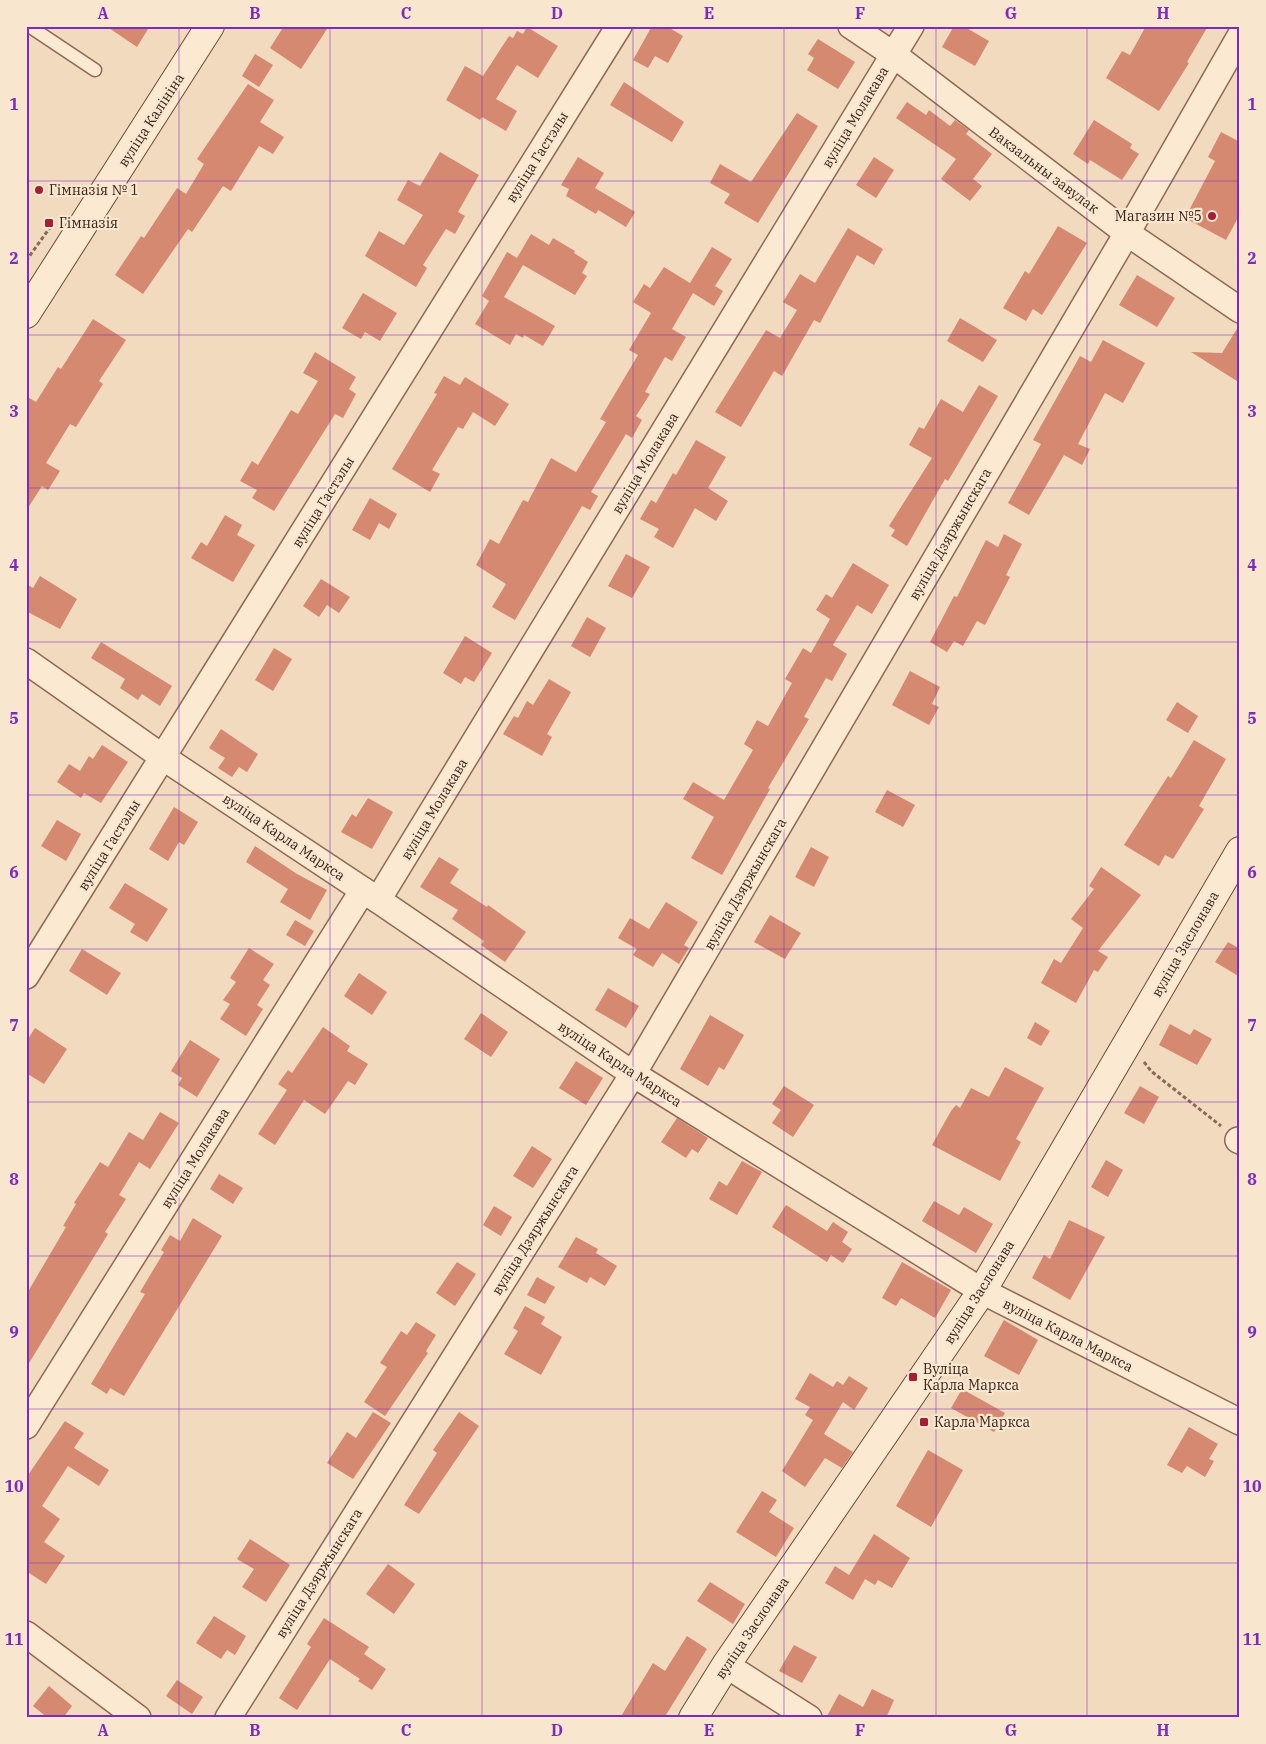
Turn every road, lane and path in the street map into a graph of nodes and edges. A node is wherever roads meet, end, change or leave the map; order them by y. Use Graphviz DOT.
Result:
graph roads {
  1 [pos="29,26"];
  2 [pos="210,26"];
  3 [pos="618,26"];
  4 [pos="851,26"];
  5 [pos="911,26"];
  6 [pos="1240,36"];
  7 [pos="894,55"];
  8 [pos="95,70"];
  9 [pos="1127,233"];
  10 [pos="1240,310"];
  11 [pos="26,314"];
  12 [pos="26,661"];
  13 [pos="164,758"];
  14 [pos="1240,851"];
  15 [pos="370,895"];
  16 [pos="26,976"];
  17 [pos="1128,1042"];
  18 [pos="633,1074"];
  19 [pos="1239,1141"];
  20 [pos="982,1291"];
  21 [pos="1240,1422"];
  22 [pos="26,1426"];
  23 [pos="26,1634"];
  24 [pos="726,1665"];
  25 [pos="138,1718"];
  26 [pos="228,1718"];
  27 [pos="693,1718"];
  28 [pos="809,1718"];
  1 -- 8 [label="lane"];
  2 -- 11 [label="street, вуліца Калініна"];
  3 -- 13 [label="street, вуліца Гастэлы"];
  4 -- 7 [label="street, Вакзальны завулак"];
  5 -- 7 [label="street, вуліца Молакава"];
  6 -- 9 [label="street, вуліца Дзяржынскага"];
  7 -- 9 [label="street, Вакзальны завулак"];
  7 -- 15 [label="street, вуліца Молакава"];
  9 -- 10 [label="street, Вакзальны завулак"];
  9 -- 18 [label="street, вуліца Дзяржынскага"];
  12 -- 13 [label="street, вуліца Карла Маркса"];
  13 -- 15 [label="street, вуліца Карла Маркса"];
  13 -- 16 [label="street, вуліца Гастэлы"];
  14 -- 17 [label="street, вуліца Заслонава"];
  15 -- 18 [label="street, вуліца Карла Маркса"];
  15 -- 22 [label="street, вуліца Молакава"];
  17 -- 19 [label="path"];
  17 -- 20 [label="street, вуліца Заслонава"];
  18 -- 20 [label="street, вуліца Карла Маркса"];
  18 -- 26 [label="street, вуліца Дзяржынскага"];
  20 -- 21 [label="street, вуліца Карла Маркса"];
  20 -- 24 [label="street, вуліца Заслонава"];
  23 -- 25 [label="street"];
  24 -- 27 [label="street, вуліца Заслонава"];
  24 -- 28 [label="street"];
}
